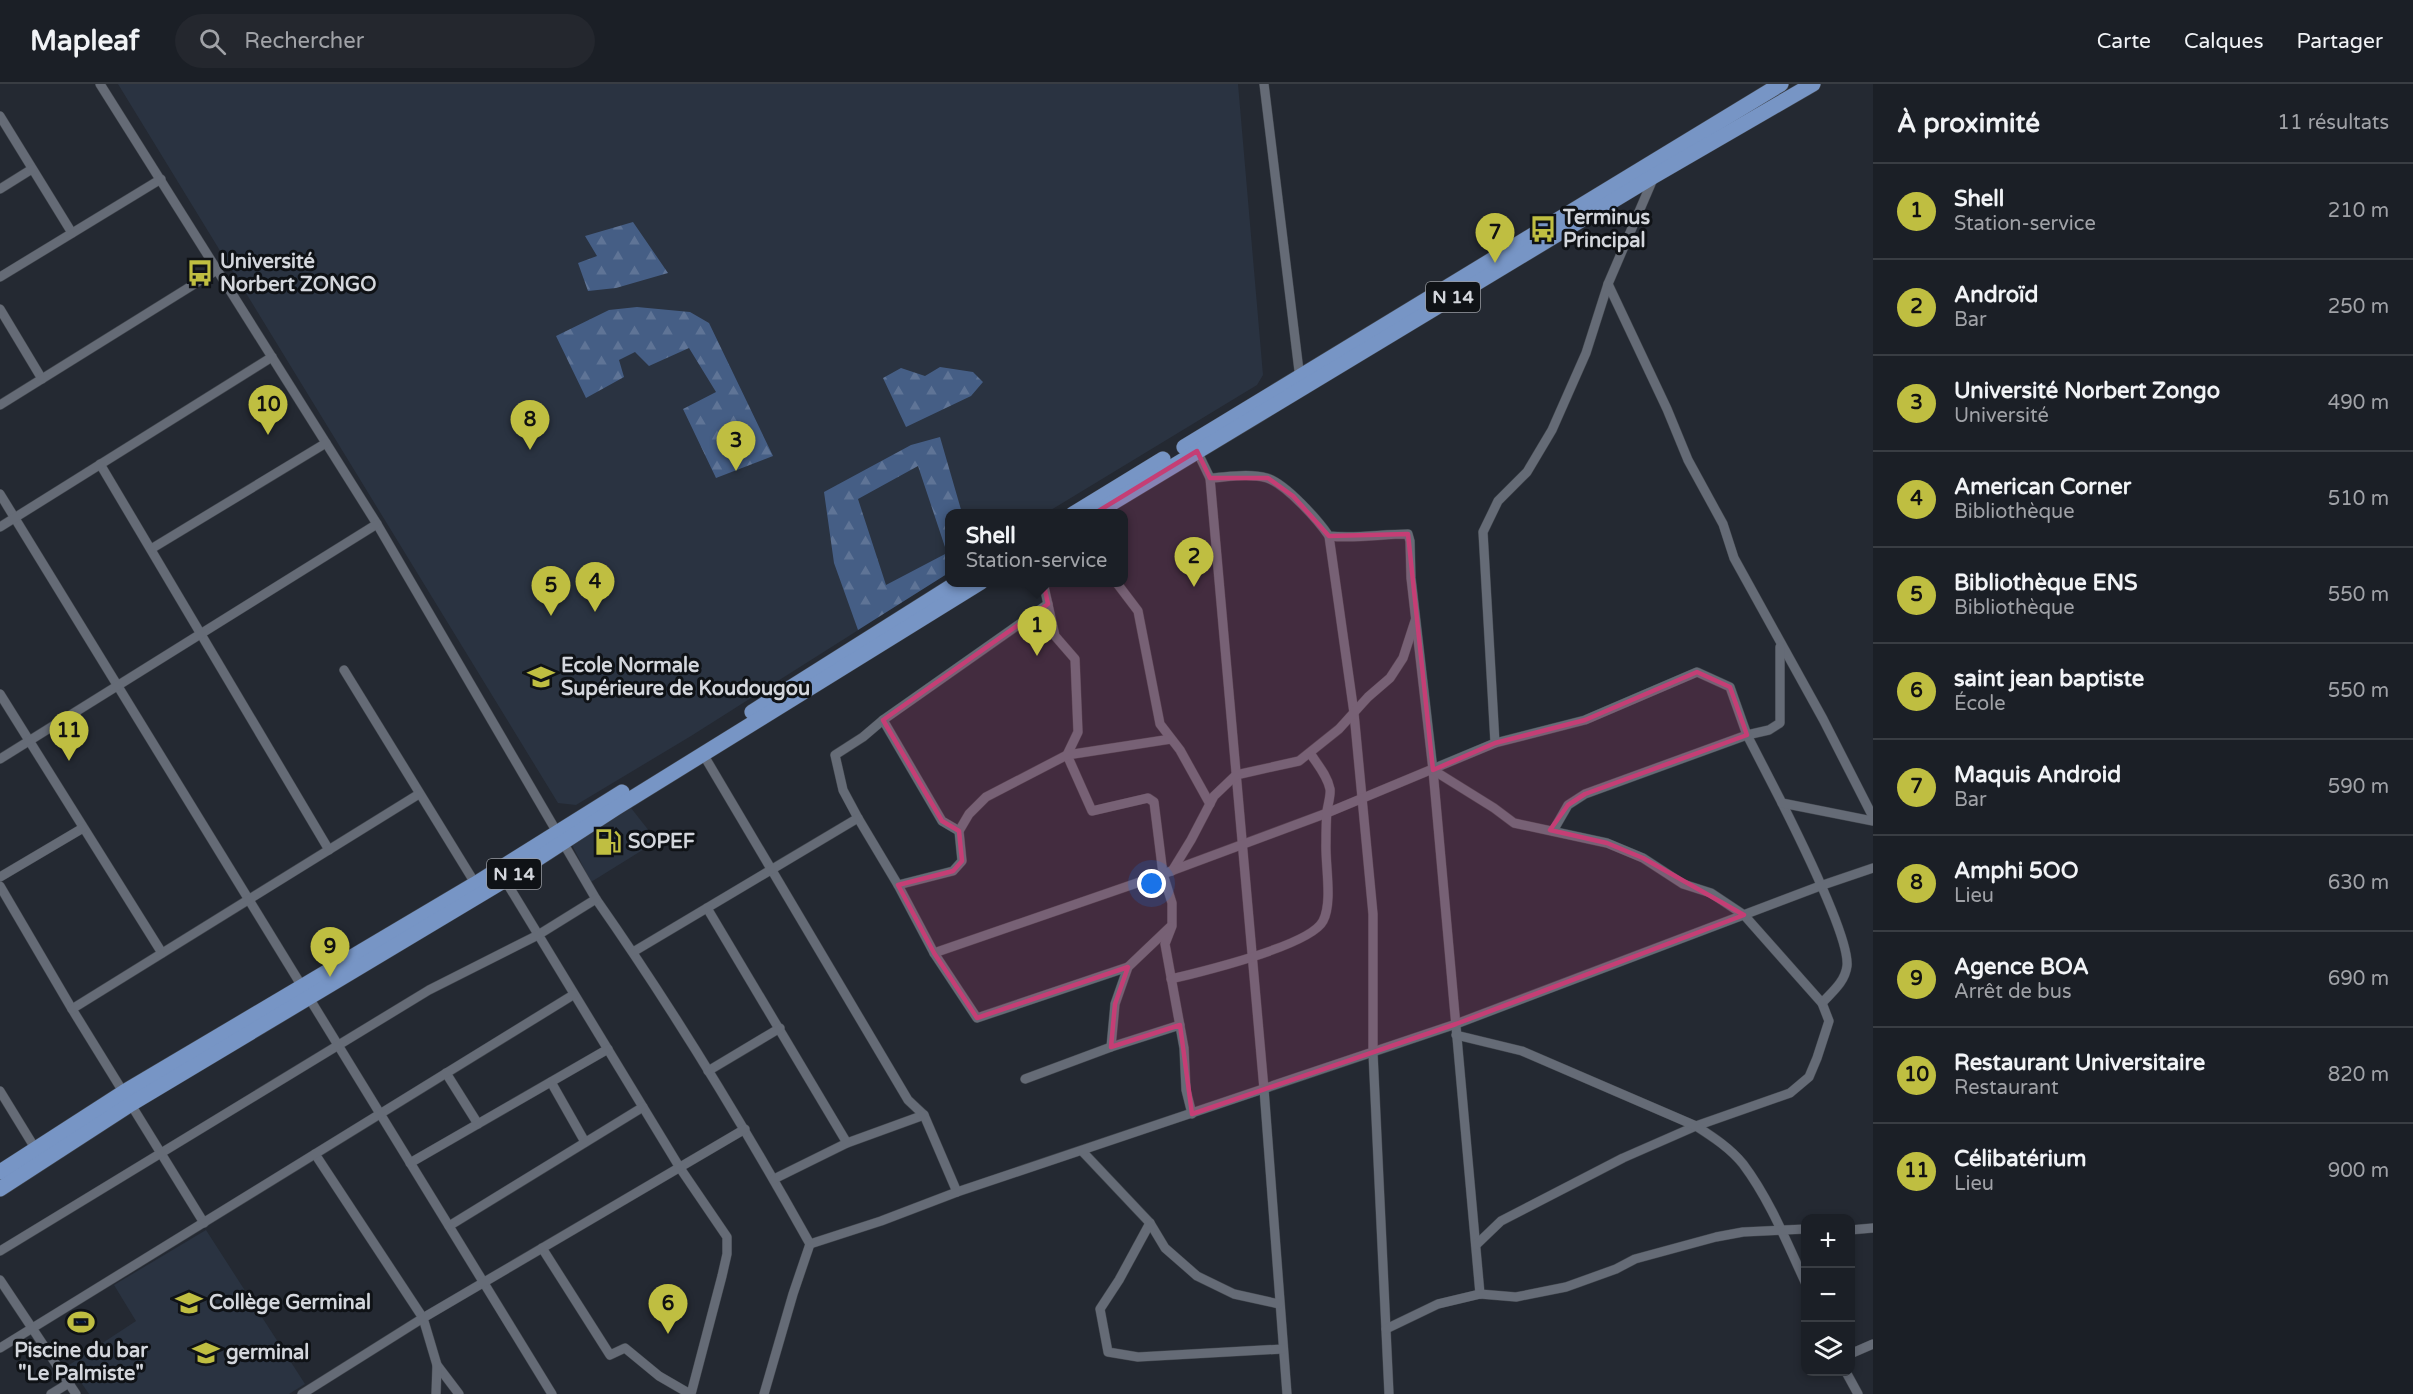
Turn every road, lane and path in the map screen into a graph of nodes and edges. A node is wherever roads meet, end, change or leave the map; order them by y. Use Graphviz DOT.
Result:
graph roads {
  1 [pos="100,84"];
  2 [pos="1264,84"];
  3 [pos="1781,84"];
  4 [pos="1813,84"];
  5 [pos="0,116"];
  6 [pos="32,169"];
  7 [pos="1654,176"];
  8 [pos="160,179"];
  9 [pos="0,189"];
  10 [pos="72,233"];
  11 [pos="217,270"];
  12 [pos="0,277"];
  13 [pos="1608,284"];
  14 [pos="0,309"];
  15 [pos="272,357"];
  16 [pos="42,380"];
  17 [pos="1300,381"];
  18 [pos="0,405"];
  19 [pos="326,443"];
  20 [pos="1197,451"];
  21 [pos="100,464"];
  22 [pos="1210,478"];
  23 [pos="0,494"];
  24 [pos="1080,509"];
  25 [pos="1102,509"];
  26 [pos="15,518"];
  27 [pos="377,524"];
  28 [pos="0,527"];
  29 [pos="1329,536"];
  30 [pos="151,549"];
  31 [pos="950,587"];
  32 [pos="973,587"];
  33 [pos="1044,587"];
  34 [pos="1120,587"];
  35 [pos="1048,604"];
  36 [pos="1416,620"];
  37 [pos="202,633"];
  38 [pos="1780,645"];
  39 [pos="344,670"];
  40 [pos="118,686"];
  41 [pos="0,694"];
  42 [pos="1354,713"];
  43 [pos="883,720"];
  44 [pos="1748,735"];
  45 [pos="1171,739"];
  46 [pos="29,741"];
  47 [pos="1495,743"];
  48 [pos="1310,753"];
  49 [pos="703,754"];
  50 [pos="1067,755"];
  51 [pos="0,759"];
  52 [pos="1433,770"];
  53 [pos="1236,776"];
  54 [pos="419,794"];
  55 [pos="1362,797"];
  56 [pos="1782,803"];
  57 [pos="1210,804"];
  58 [pos="1327,813"];
  59 [pos="858,819"];
  60 [pos="1873,819"];
  61 [pos="83,828"];
  62 [pos="959,831"];
  63 [pos="1553,831"];
  64 [pos="561,838"];
  65 [pos="1241,844"];
  66 [pos="329,850"];
  67 [pos="1873,868"];
  68 [pos="770,870"];
  69 [pos="1168,872"];
  70 [pos="0,877"];
  71 [pos="505,880"];
  72 [pos="898,885"];
  73 [pos="0,886"];
  74 [pos="1820,886"];
  75 [pos="478,889"];
  76 [pos="596,898"];
  77 [pos="249,900"];
  78 [pos="707,908"];
  79 [pos="1744,915"];
  80 [pos="1172,926"];
  81 [pos="538,935"];
  82 [pos="633,952"];
  83 [pos="162,953"];
  84 [pos="934,953"];
  85 [pos="1251,958"];
  86 [pos="1128,967"];
  87 [pos="1171,979"];
  88 [pos="305,992"];
  89 [pos="573,994"];
  90 [pos="1822,1003"];
  91 [pos="72,1009"];
  92 [pos="1456,1024"];
  93 [pos="1180,1025"];
  94 [pos="780,1028"];
  95 [pos="1456,1035"];
  96 [pos="338,1045"];
  97 [pos="1111,1047"];
  98 [pos="608,1049"];
  99 [pos="1373,1053"];
  100 [pos="708,1071"];
  101 [pos="446,1073"];
  102 [pos="1025,1079"];
  103 [pos="551,1082"];
  104 [pos="1264,1089"];
  105 [pos="0,1091"];
  106 [pos="127,1098"];
  107 [pos="643,1107"];
  108 [pos="380,1114"];
  109 [pos="1192,1114"];
  110 [pos="924,1115"];
  111 [pos="478,1124"];
  112 [pos="1696,1126"];
  113 [pos="745,1129"];
  114 [pos="585,1142"];
  115 [pos="847,1143"];
  116 [pos="1082,1151"];
  117 [pos="160,1152"];
  118 [pos="315,1154"];
  119 [pos="40,1155"];
  120 [pos="410,1163"];
  121 [pos="680,1168"];
  122 [pos="0,1172"];
  123 [pos="774,1179"];
  124 [pos="0,1189"];
  125 [pos="957,1192"];
  126 [pos="204,1223"];
  127 [pos="1149,1223"];
  128 [pos="448,1226"];
  129 [pos="1873,1228"];
  130 [pos="1781,1229"];
  131 [pos="1801,1229"];
  132 [pos="1855,1230"];
  133 [pos="810,1244"];
  134 [pos="1476,1245"];
  135 [pos="542,1248"];
  136 [pos="0,1251"];
  137 [pos="1801,1273"];
  138 [pos="0,1280"];
  139 [pos="483,1283"];
  140 [pos="1480,1294"];
  141 [pos="1279,1304"];
  142 [pos="423,1318"];
  143 [pos="32,1329"];
  144 [pos="1386,1329"];
  145 [pos="1873,1344"];
  146 [pos="0,1348"];
  147 [pos="1283,1349"];
  148 [pos="1855,1351"];
  149 [pos="437,1365"];
  150 [pos="1849,1376"];
  151 [pos="69,1383"];
  152 [pos="51,1394"];
  153 [pos="76,1394"];
  154 [pos="302,1394"];
  155 [pos="436,1394"];
  156 [pos="459,1394"];
  157 [pos="552,1394"];
  158 [pos="690,1394"];
  159 [pos="764,1394"];
  160 [pos="1287,1394"];
  161 [pos="1389,1394"];
  162 [pos="1858,1394"];
  1 -- 8 [label="street"];
  2 -- 17 [label="street"];
  3 -- 17 [label="main road, N 14"];
  4 -- 7 [label="main road, N 14"];
  5 -- 6 [label="street"];
  6 -- 9 [label="street"];
  6 -- 10 [label="street"];
  7 -- 13 [label="street"];
  7 -- 17 [label="main road, N 14"];
  8 -- 10 [label="street"];
  8 -- 11 [label="street"];
  10 -- 12 [label="street"];
  11 -- 15 [label="street"];
  11 -- 16 [label="street"];
  13 -- 38 [label="street"];
  13 -- 47 [label="street"];
  14 -- 16 [label="street"];
  15 -- 19 [label="street"];
  15 -- 21 [label="street"];
  16 -- 18 [label="street"];
  17 -- 20 [label="main road, N 14"];
  17 -- 24 [label="main road, N 14"];
  19 -- 27 [label="street"];
  19 -- 30 [label="street"];
  20 -- 22 [label="street"];
  20 -- 25 [label="main road, N 14"];
  21 -- 26 [label="street"];
  21 -- 30 [label="street"];
  22 -- 29 [label="street"];
  22 -- 53 [label="street"];
  23 -- 26 [label="street"];
  26 -- 28 [label="street"];
  26 -- 40 [label="street"];
  27 -- 37 [label="street"];
  27 -- 64 [label="street"];
  29 -- 36 [label="street"];
  29 -- 42 [label="street"];
  30 -- 37 [label="street"];
  31 -- 64 [label="main road, N 14"];
  32 -- 49 [label="main road, N 14"];
  33 -- 35 [label="street"];
  34 -- 45 [label="street"];
  35 -- 43 [label="street"];
  35 -- 50 [label="street"];
  36 -- 42 [label="street"];
  36 -- 52 [label="street"];
  37 -- 40 [label="street"];
  37 -- 66 [label="street"];
  38 -- 44 [label="street"];
  38 -- 60 [label="street"];
  39 -- 54 [label="street"];
  40 -- 46 [label="street"];
  40 -- 77 [label="street"];
  41 -- 46 [label="street"];
  42 -- 48 [label="street"];
  42 -- 55 [label="street"];
  43 -- 59 [label="street"];
  43 -- 62 [label="street"];
  44 -- 47 [label="street"];
  44 -- 56 [label="street"];
  44 -- 63 [label="street"];
  45 -- 50 [label="street"];
  45 -- 57 [label="street"];
  46 -- 51 [label="street"];
  46 -- 61 [label="street"];
  47 -- 52 [label="street"];
  48 -- 53 [label="street"];
  48 -- 58 [label="street"];
  49 -- 64 [label="main road, N 14"];
  49 -- 68 [label="street"];
  50 -- 62 [label="street"];
  50 -- 69 [label="street"];
  52 -- 55 [label="street"];
  52 -- 63 [label="street"];
  52 -- 92 [label="street"];
  53 -- 57 [label="street"];
  53 -- 65 [label="street"];
  54 -- 66 [label="street"];
  54 -- 75 [label="street"];
  55 -- 58 [label="street"];
  55 -- 99 [label="street"];
  56 -- 60 [label="street"];
  56 -- 74 [label="street"];
  57 -- 69 [label="street"];
  58 -- 65 [label="street"];
  58 -- 85 [label="street"];
  59 -- 68 [label="street"];
  59 -- 72 [label="street"];
  61 -- 70 [label="street"];
  61 -- 83 [label="street"];
  62 -- 72 [label="street"];
  63 -- 79 [label="street"];
  64 -- 71 [label="main road, N 14"];
  64 -- 75 [label="main road, N 14"];
  64 -- 76 [label="street"];
  65 -- 69 [label="street"];
  65 -- 85 [label="street"];
  66 -- 77 [label="street"];
  67 -- 74 [label="street"];
  68 -- 78 [label="street"];
  68 -- 110 [label="street"];
  69 -- 80 [label="street"];
  69 -- 84 [label="street"];
  71 -- 75 [label="main road, N 14"];
  71 -- 81 [label="street"];
  72 -- 84 [label="street"];
  73 -- 91 [label="street"];
  74 -- 79 [label="street"];
  74 -- 90 [label="street"];
  75 -- 88 [label="main road, N 14"];
  76 -- 81 [label="street"];
  76 -- 82 [label="street"];
  77 -- 83 [label="street"];
  77 -- 88 [label="street"];
  78 -- 82 [label="street"];
  78 -- 94 [label="street"];
  79 -- 90 [label="street"];
  79 -- 92 [label="street"];
  80 -- 86 [label="street"];
  80 -- 87 [label="street"];
  81 -- 89 [label="street"];
  81 -- 96 [label="street"];
  82 -- 100 [label="street"];
  83 -- 91 [label="street"];
  84 -- 86 [label="street"];
  85 -- 87 [label="street"];
  85 -- 104 [label="street"];
  86 -- 97 [label="street"];
  87 -- 93 [label="street"];
  88 -- 96 [label="street"];
  88 -- 106 [label="main road, N 14"];
  89 -- 98 [label="street"];
  89 -- 101 [label="street"];
  90 -- 112 [label="street"];
  91 -- 106 [label="street"];
  92 -- 95 [label="street"];
  92 -- 99 [label="street"];
  93 -- 97 [label="street"];
  93 -- 109 [label="street"];
  94 -- 100 [label="street"];
  94 -- 115 [label="street"];
  95 -- 112 [label="street"];
  95 -- 134 [label="street"];
  96 -- 108 [label="street"];
  96 -- 117 [label="street"];
  97 -- 102 [label="street"];
  98 -- 103 [label="street"];
  98 -- 107 [label="street"];
  99 -- 104 [label="street"];
  99 -- 144 [label="street"];
  100 -- 113 [label="street"];
  101 -- 108 [label="street"];
  101 -- 111 [label="street"];
  103 -- 111 [label="street"];
  103 -- 114 [label="street"];
  104 -- 109 [label="street"];
  104 -- 141 [label="street"];
  105 -- 119 [label="street"];
  106 -- 117 [label="street"];
  106 -- 119 [label="main road, N 14"];
  107 -- 114 [label="street"];
  107 -- 121 [label="street"];
  108 -- 118 [label="street"];
  108 -- 120 [label="street"];
  109 -- 116 [label="street"];
  110 -- 115 [label="street"];
  110 -- 125 [label="street"];
  111 -- 120 [label="street"];
  112 -- 130 [label="street"];
  112 -- 134 [label="street"];
  113 -- 121 [label="street"];
  113 -- 123 [label="street"];
  114 -- 128 [label="street"];
  115 -- 123 [label="street"];
  116 -- 125 [label="street"];
  116 -- 127 [label="street"];
  117 -- 126 [label="street"];
  117 -- 136 [label="street"];
  118 -- 126 [label="street"];
  118 -- 142 [label="street"];
  119 -- 122 [label="main road, N 14"];
  119 -- 124 [label="main road, N 14"];
  120 -- 128 [label="street"];
  121 -- 135 [label="street"];
  121 -- 158 [label="street"];
  123 -- 133 [label="street"];
  125 -- 133 [label="street"];
  126 -- 143 [label="street"];
  127 -- 141 [label="street"];
  127 -- 147 [label="street"];
  128 -- 139 [label="street"];
  129 -- 132 [label="street"];
  130 -- 131 [label="street"];
  130 -- 137 [label="street"];
  130 -- 140 [label="street"];
  133 -- 159 [label="street"];
  134 -- 140 [label="street"];
  135 -- 139 [label="street"];
  135 -- 158 [label="street"];
  138 -- 143 [label="street"];
  139 -- 142 [label="street"];
  139 -- 157 [label="street"];
  140 -- 144 [label="street"];
  141 -- 147 [label="street"];
  142 -- 149 [label="street"];
  142 -- 154 [label="street"];
  143 -- 146 [label="street"];
  143 -- 151 [label="street"];
  144 -- 161 [label="street"];
  145 -- 148 [label="street"];
  147 -- 160 [label="street"];
  149 -- 155 [label="street"];
  149 -- 156 [label="street"];
  150 -- 162 [label="street"];
  151 -- 152 [label="street"];
  151 -- 153 [label="street"];
}
